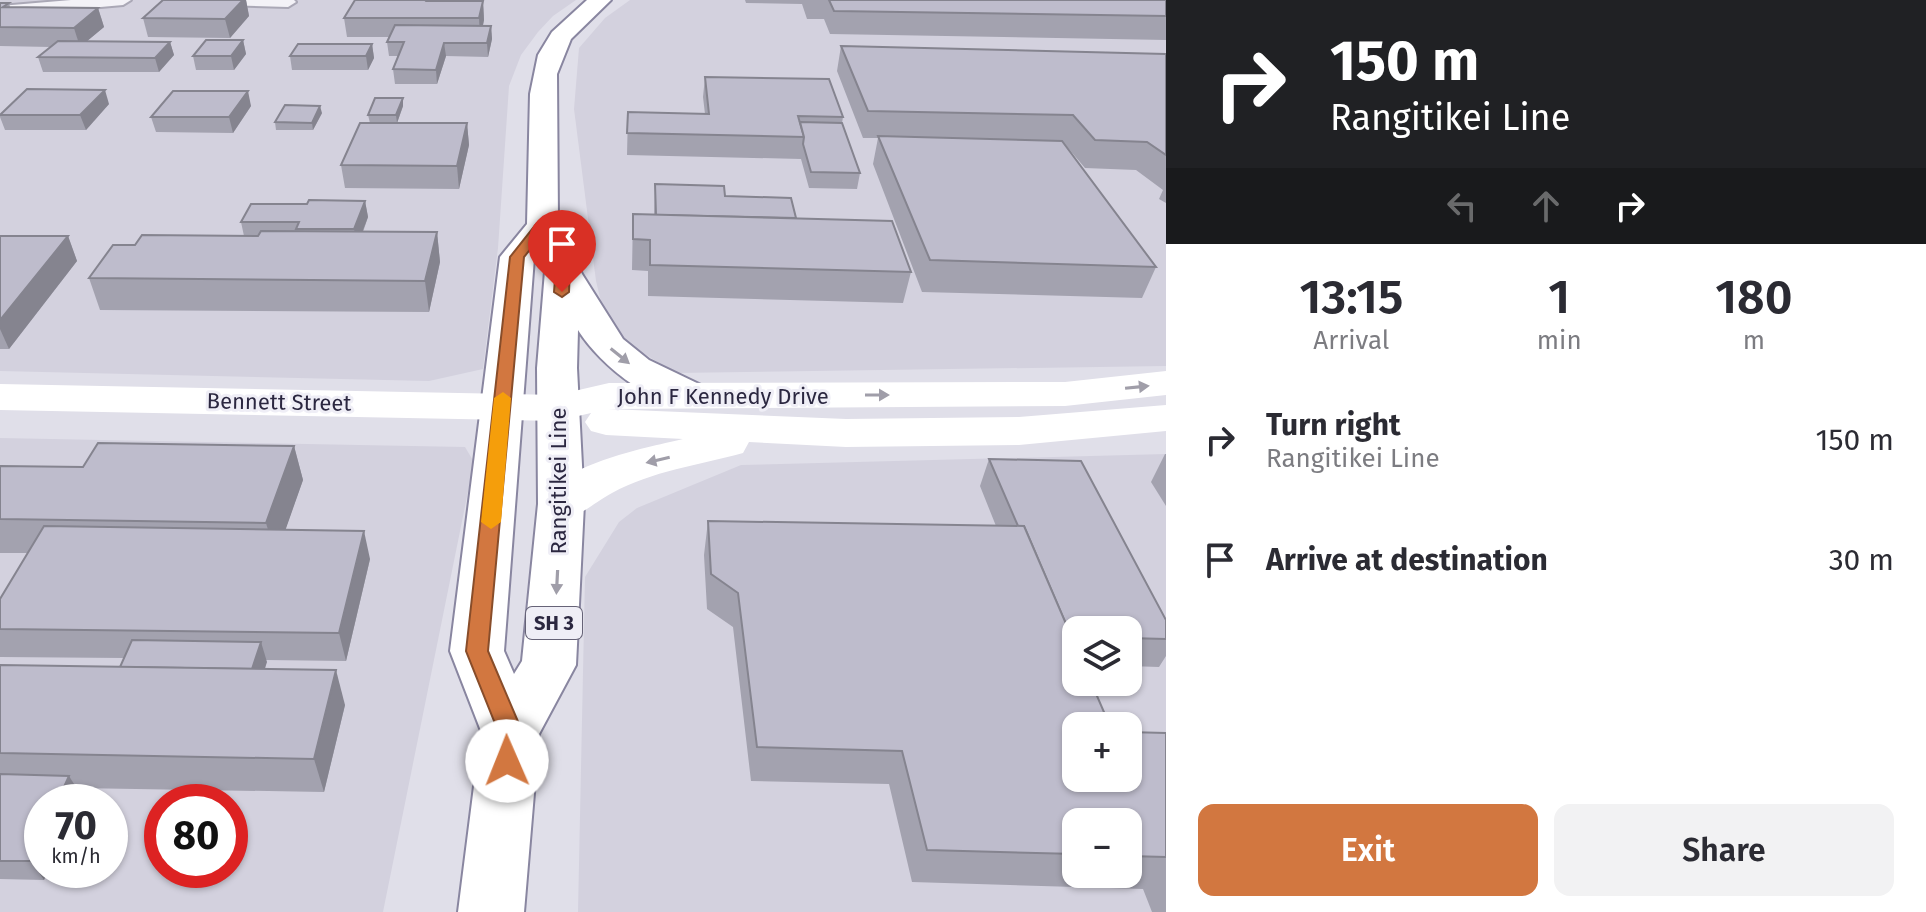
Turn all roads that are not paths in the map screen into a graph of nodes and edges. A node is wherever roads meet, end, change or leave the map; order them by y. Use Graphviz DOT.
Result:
graph roads {
  1 [pos="123,0"];
  2 [pos="223,0"];
  3 [pos="600,0"];
  4 [pos="288,2"];
  5 [pos="0,11"];
  6 [pos="542,226"];
  7 [pos="563,267"];
  8 [pos="1166,383"];
  9 [pos="687,394"];
  10 [pos="0,397"];
  11 [pos="502,407"];
  12 [pos="557,408"];
  13 [pos="987,414"];
  14 [pos="1166,418"];
  15 [pos="846,433"];
  16 [pos="561,504"];
  17 [pos="510,731"];
  18 [pos="491,912"];
  1 -- 5 [label="street"];
  2 -- 4 [label="street"];
  3 -- 6 [label="main road"];
  6 -- 7 [label="main road, Rangitikei Line / SH 3"];
  6 -- 11 [label="main road, Rangitikei Line / SH 3"];
  7 -- 9 [label="main road, one-way"];
  7 -- 12 [label="main road, Rangitikei Line / SH 3"];
  13 -- 8 [label="main road, John F Kennedy Drive, one-way"];
  9 -- 12 [label="main road, John F Kennedy Drive"];
  9 -- 13 [label="main road, John F Kennedy Drive, one-way"];
  10 -- 11 [label="main road, Bennett Street"];
  11 -- 12 [label="main road, Bennett Street"];
  11 -- 17 [label="main road, Rangitikei Line / SH 3"];
  12 -- 15 [label="main road, John F Kennedy Drive"];
  12 -- 16 [label="main road, Rangitikei Line / SH 3"];
  13 -- 14 [label="main road, John F Kennedy Drive"];
  13 -- 15 [label="main road, John F Kennedy Drive"];
  15 -- 16 [label="main road, one-way"];
  16 -- 17 [label="main road, Rangitikei Line / SH 3, one-way"];
  17 -- 18 [label="main road, Rangitikei Line / SH 3"];
}
